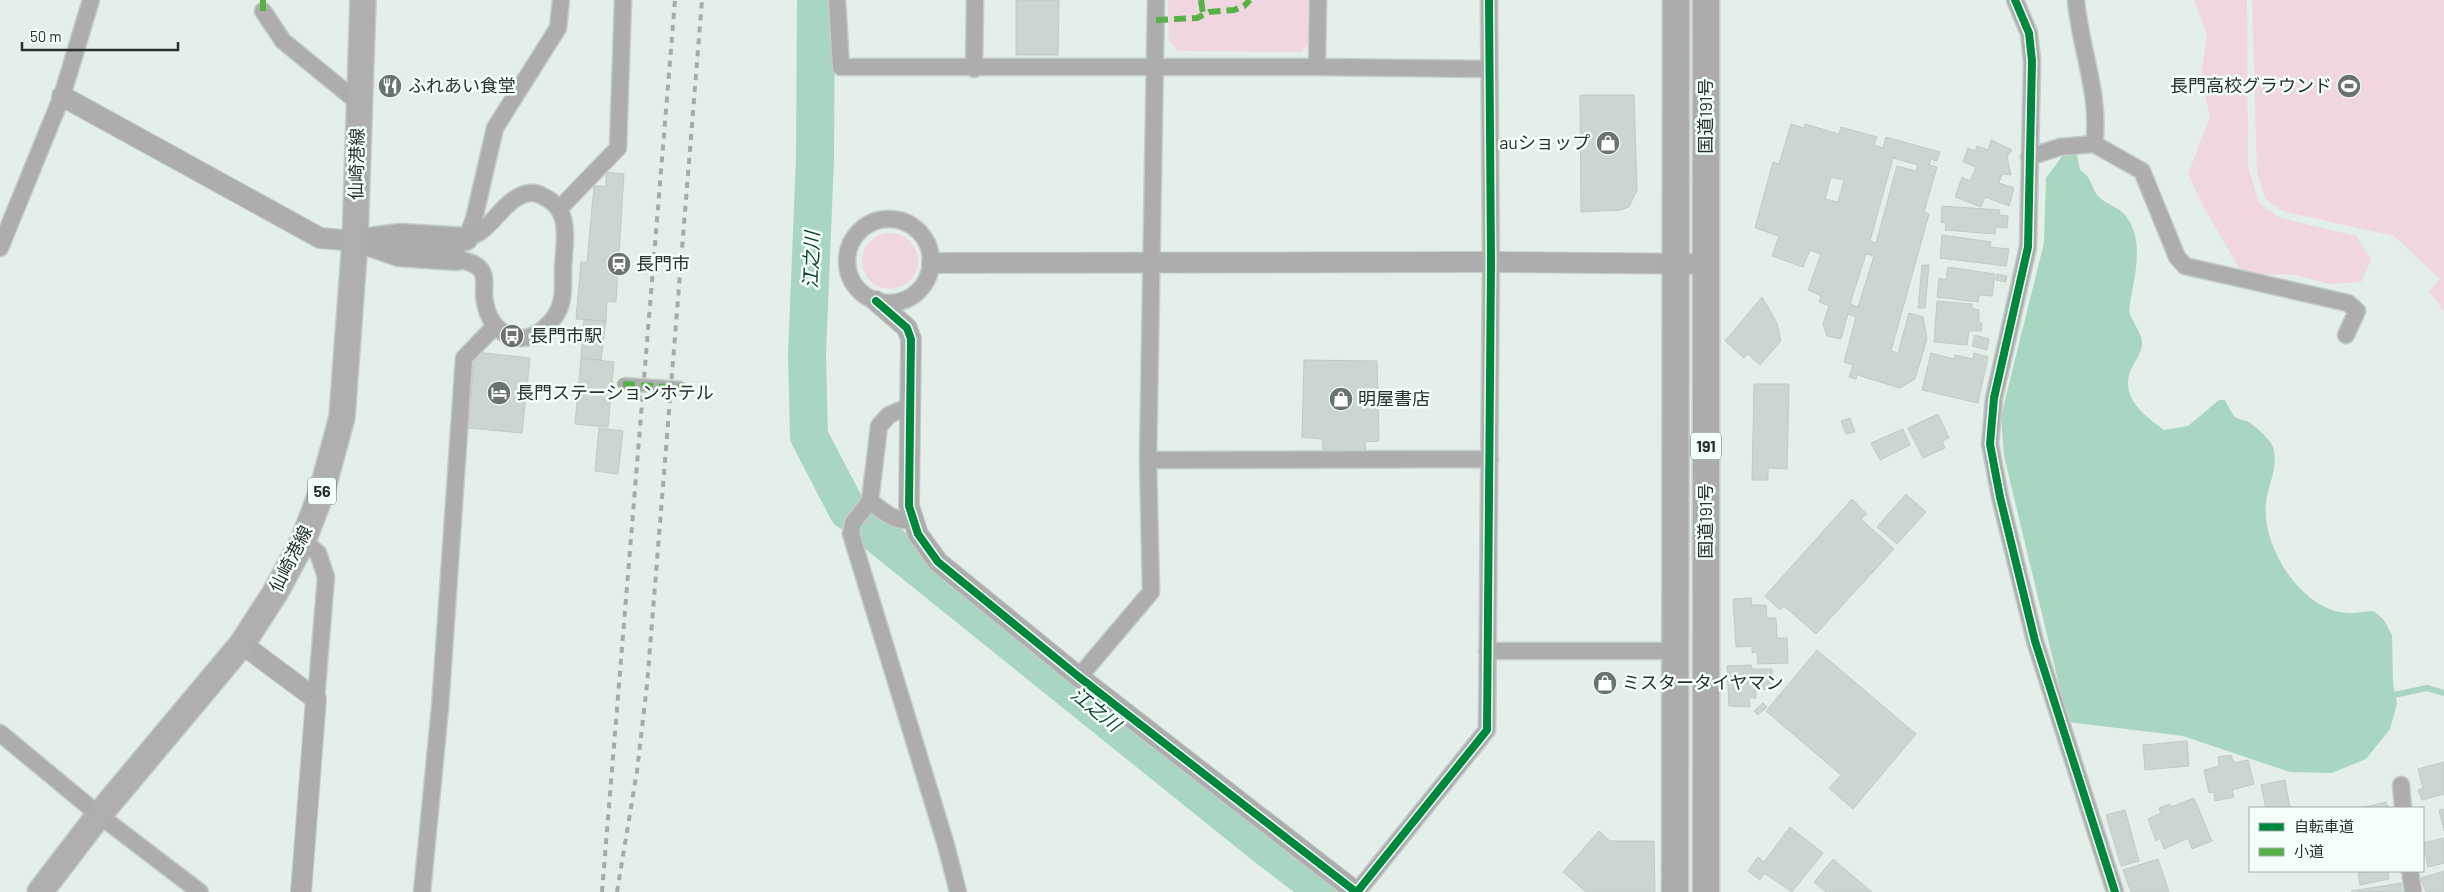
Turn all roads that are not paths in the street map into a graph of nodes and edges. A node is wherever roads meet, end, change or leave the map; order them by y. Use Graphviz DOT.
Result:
graph roads {
  1 [pos="91,0"];
  2 [pos="363,0"];
  3 [pos="562,0"];
  4 [pos="624,0"];
  5 [pos="836,0"];
  6 [pos="975,0"];
  7 [pos="1156,0"];
  8 [pos="1318,0"];
  9 [pos="1489,0"];
  10 [pos="1676,0"];
  11 [pos="1706,0"];
  12 [pos="2015,0"];
  13 [pos="2076,0"];
  14 [pos="263,11"];
  15 [pos="1156,66"];
  16 [pos="1317,66"];
  17 [pos="974,69"];
  18 [pos="1489,69"];
  19 [pos="62,96"];
  20 [pos="359,103"];
  21 [pos="2094,144"];
  22 [pos="2029,157"];
  23 [pos="559,209"];
  24 [pos="355,241"];
  25 [pos="0,248"];
  26 [pos="461,249"];
  27 [pos="1152,262"];
  28 [pos="1491,262"];
  29 [pos="932,263"];
  30 [pos="1676,264"];
  31 [pos="1707,264"];
  32 [pos="876,301"];
  33 [pos="494,326"];
  34 [pos="2346,336"];
  35 [pos="623,384"];
  36 [pos="682,388"];
  37 [pos="910,406"];
  38 [pos="1490,459"];
  39 [pos="1148,460"];
  40 [pos="870,501"];
  41 [pos="912,520"];
  42 [pos="303,541"];
  43 [pos="242,644"];
  44 [pos="1487,651"];
  45 [pos="1675,651"];
  46 [pos="1079,677"];
  47 [pos="316,699"];
  48 [pos="0,733"];
  49 [pos="2400,785"];
  50 [pos="2403,807"];
  51 [pos="99,815"];
  52 [pos="2410,872"];
  53 [pos="40,892"];
  54 [pos="200,892"];
  55 [pos="301,892"];
  56 [pos="422,892"];
  57 [pos="958,892"];
  58 [pos="1356,892"];
  59 [pos="1676,892"];
  60 [pos="1706,892"];
  61 [pos="2115,892"];
  62 [pos="2413,892"];
  1 -- 19 [label="street"];
  2 -- 20 [label="main road, 仙崎港線 / 56"];
  3 -- 26 [label="street"];
  4 -- 23 [label="street"];
  5 -- 17 [label="street"];
  6 -- 17 [label="street"];
  7 -- 15 [label="street"];
  8 -- 16 [label="street"];
  9 -- 18 [label="street"];
  10 -- 30 [label="highway, 国道191号 / 191"];
  11 -- 31 [label="highway, 国道191号 / 191"];
  12 -- 22 [label="street"];
  13 -- 21 [label="street"];
  14 -- 20 [label="street"];
  15 -- 16 [label="street"];
  15 -- 17 [label="street"];
  15 -- 27 [label="street"];
  16 -- 18 [label="street"];
  18 -- 28 [label="street"];
  19 -- 24 [label="street"];
  19 -- 25 [label="street"];
  20 -- 24 [label="main road, 仙崎港線 / 56"];
  21 -- 22 [label="street"];
  21 -- 34 [label="street"];
  22 -- 61 [label="street"];
  23 -- 26 [label="street"];
  23 -- 33 [label="street"];
  24 -- 26 [label="main road"];
  24 -- 42 [label="main road, 仙崎港線 / 56"];
  26 -- 33 [label="street"];
  27 -- 28 [label="street"];
  27 -- 29 [label="street"];
  27 -- 39 [label="street"];
  28 -- 30 [label="street"];
  28 -- 38 [label="street"];
  29 -- 32 [label="street"];
  29 -- 32 [label="street"];
  30 -- 31 [label="street"];
  30 -- 45 [label="highway, 国道191号 / 191"];
  31 -- 60 [label="highway, 国道191号 / 191"];
  32 -- 37 [label="street"];
  33 -- 56 [label="street"];
  35 -- 36 [label="street, bridge"];
  37 -- 40 [label="street"];
  37 -- 41 [label="street"];
  38 -- 39 [label="street"];
  38 -- 44 [label="street"];
  39 -- 46 [label="street"];
  40 -- 41 [label="street"];
  40 -- 57 [label="street"];
  41 -- 46 [label="street"];
  42 -- 43 [label="main road, 仙崎港線 / 56"];
  42 -- 47 [label="street"];
  43 -- 47 [label="street"];
  43 -- 51 [label="main road, 仙崎港線 / 56"];
  44 -- 45 [label="street"];
  44 -- 58 [label="street"];
  45 -- 59 [label="highway, 国道191号 / 191"];
  46 -- 58 [label="street"];
  47 -- 55 [label="street"];
  48 -- 51 [label="street"];
  49 -- 50 [label="street"];
  51 -- 53 [label="main road, 仙崎港線 / 56"];
  51 -- 54 [label="street"];
  52 -- 62 [label="street"];
}
